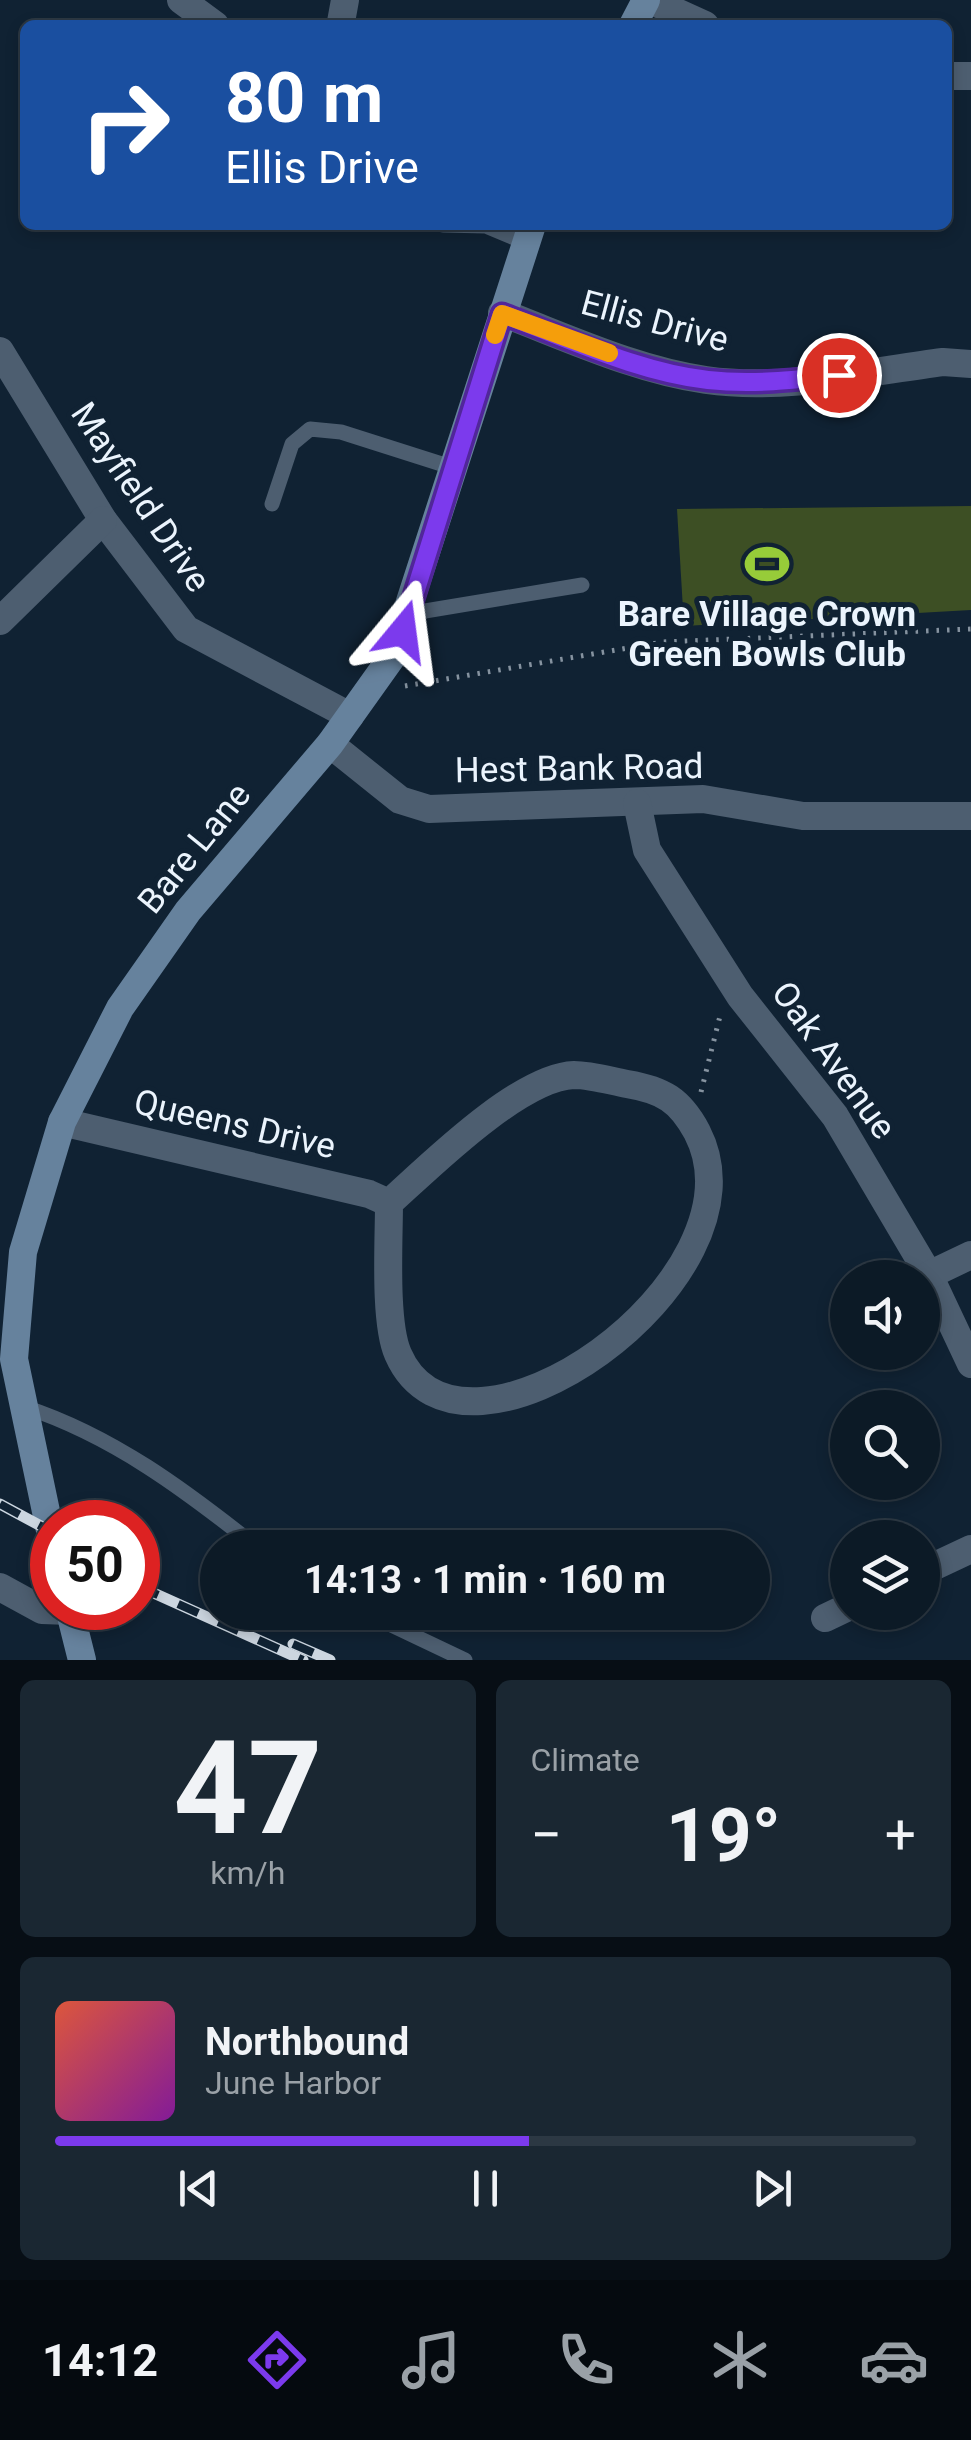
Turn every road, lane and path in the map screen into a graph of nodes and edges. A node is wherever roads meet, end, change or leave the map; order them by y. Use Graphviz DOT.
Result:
graph roads {
  1 [pos="182,0"];
  2 [pos="648,0"];
  3 [pos="208,20"];
  4 [pos="693,20"];
  5 [pos="528,233"];
  6 [pos="502,314"];
  7 [pos="0,351"];
  8 [pos="971,364"];
  9 [pos="451,468"];
  10 [pos="272,504"];
  11 [pos="103,520"];
  12 [pos="582,586"];
  13 [pos="408,614"];
  14 [pos="0,621"];
  15 [pos="971,629"];
  16 [pos="368,693"];
  17 [pos="350,716"];
  18 [pos="330,744"];
  19 [pos="637,803"];
  20 [pos="971,816"];
  21 [pos="740,996"];
  22 [pos="684,1108"];
  23 [pos="62,1122"];
  24 [pos="390,1204"];
  25 [pos="971,1255"];
  26 [pos="920,1260"];
  27 [pos="940,1270"];
  28 [pos="940,1298"];
  29 [pos="971,1364"];
  30 [pos="24,1407"];
  31 [pos="44,1500"];
  32 [pos="234,1530"];
  33 [pos="971,1549"];
  34 [pos="940,1564"];
  35 [pos="0,1587"];
  36 [pos="30,1603"];
  37 [pos="75,1630"];
  38 [pos="402,1630"];
  39 [pos="82,1660"];
  40 [pos="465,1660"];
  1 -- 3 [label="street"];
  2 -- 4 [label="street"];
  5 -- 6 [label="main road, Bare Lane"];
  6 -- 8 [label="street, Ellis Drive"];
  6 -- 9 [label="main road, Bare Lane"];
  7 -- 11 [label="street, Mayfield Drive"];
  9 -- 10 [label="lane"];
  9 -- 13 [label="main road, Bare Lane"];
  11 -- 14 [label="street"];
  11 -- 17 [label="street, Mayfield Drive"];
  12 -- 13 [label="lane"];
  13 -- 16 [label="main road, Bare Lane"];
  15 -- 16 [label="path"];
  16 -- 17 [label="main road, Bare Lane"];
  17 -- 18 [label="main road, Bare Lane"];
  18 -- 19 [label="street, Hest Bank Road"];
  18 -- 23 [label="main road, Bare Lane"];
  19 -- 20 [label="street, Hest Bank Road"];
  19 -- 21 [label="street, Oak Avenue"];
  21 -- 22 [label="path"];
  21 -- 26 [label="street, Oak Avenue"];
  22 -- 24 [label="street"];
  22 -- 24 [label="street"];
  23 -- 24 [label="street, Queens Drive"];
  23 -- 30 [label="main road, Bare Lane"];
  25 -- 27 [label="street"];
  28 -- 29 [label="street, Oak Avenue"];
  30 -- 31 [label="main road, Bare Lane"];
  30 -- 32 [label="lane"];
  33 -- 34 [label="street"];
  35 -- 36 [label="street"];
  37 -- 39 [label="main road"];
  38 -- 40 [label="lane"];
}
